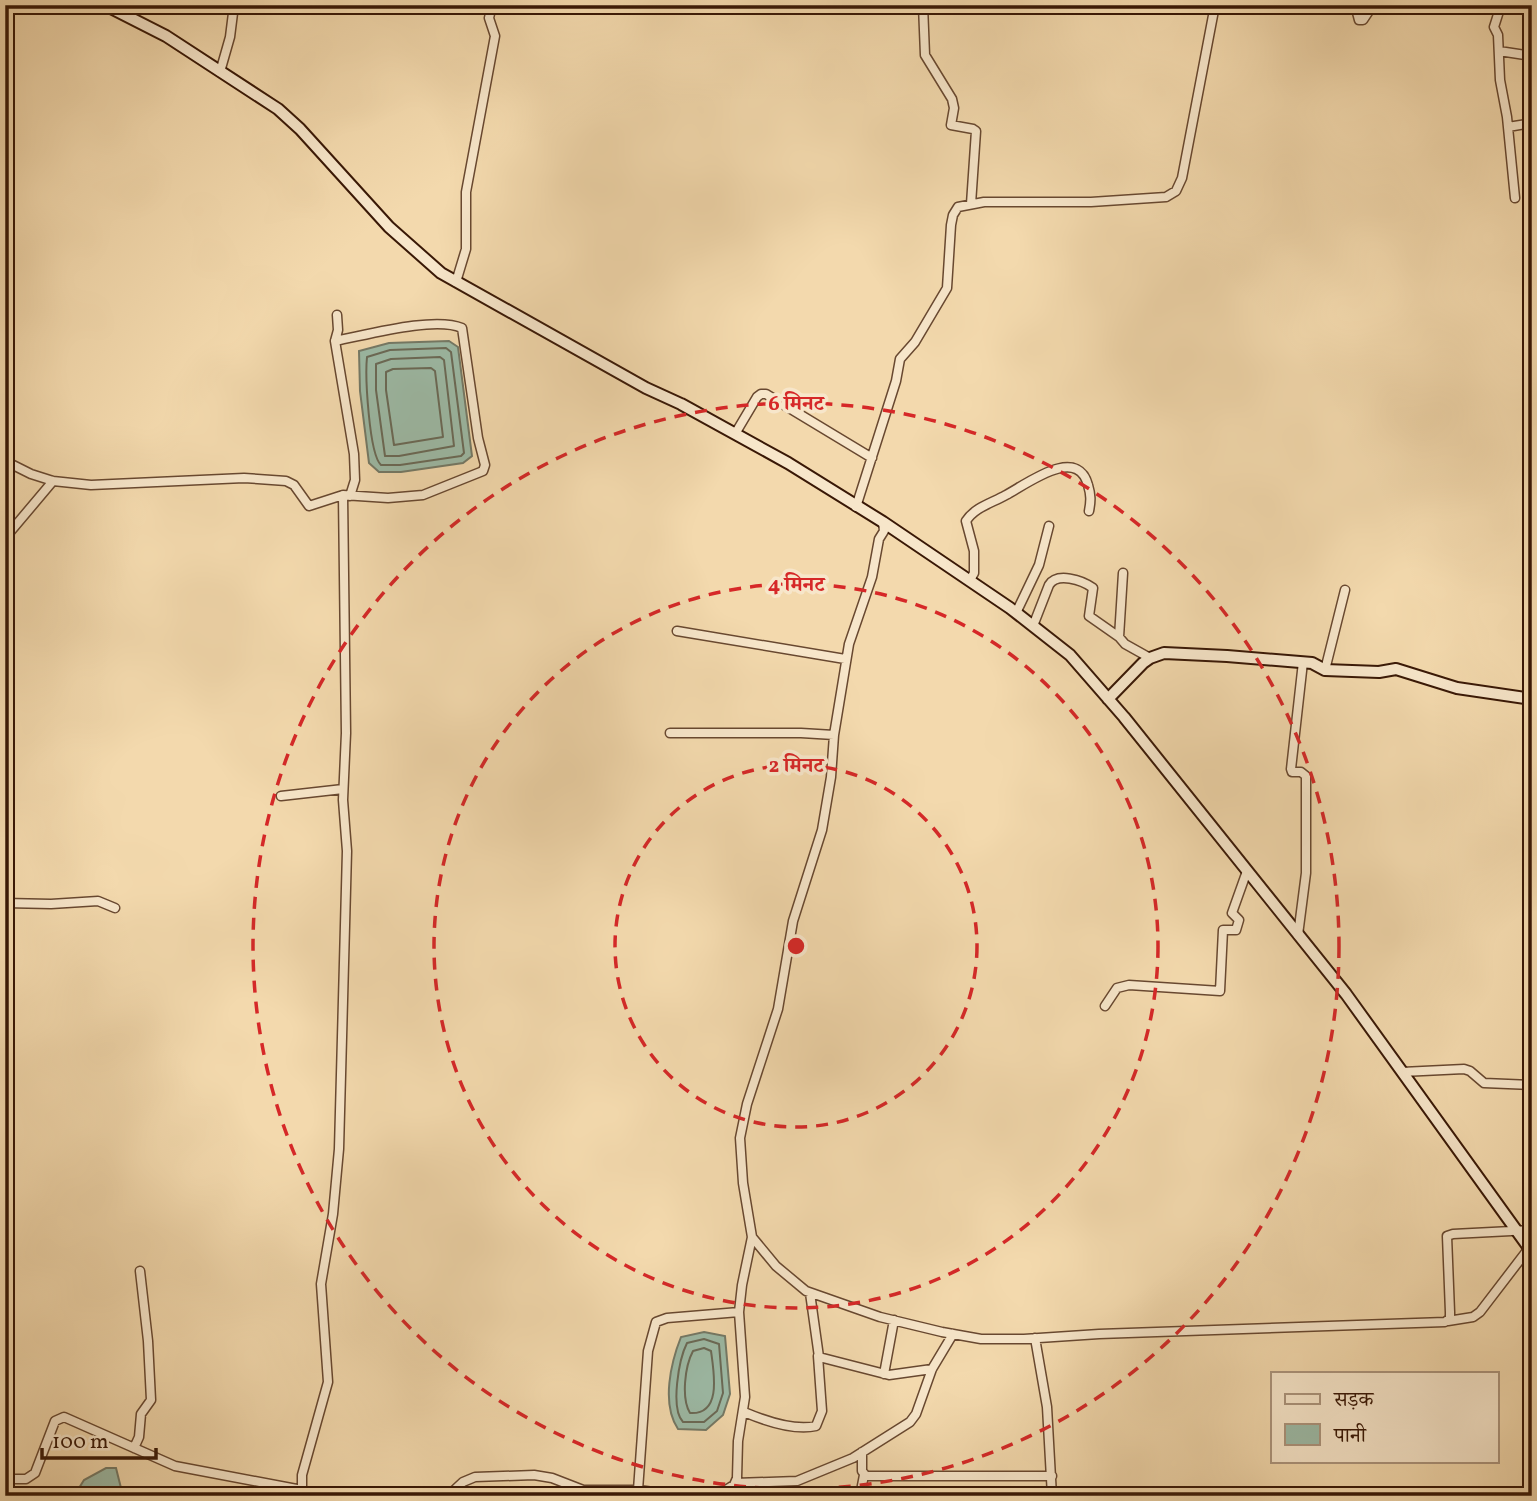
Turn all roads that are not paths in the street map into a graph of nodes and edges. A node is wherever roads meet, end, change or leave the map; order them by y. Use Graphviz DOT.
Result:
graph roads {
  1 [pos="105,5"];
  2 [pos="234,5"];
  3 [pos="492,5"];
  4 [pos="923,5"];
  5 [pos="1215,5"];
  6 [pos="1354,5"];
  7 [pos="1373,5"];
  8 [pos="1501,5"];
  9 [pos="1499,51"];
  10 [pos="1532,56"];
  11 [pos="220,72"];
  12 [pos="1532,123"];
  13 [pos="1508,127"];
  14 [pos="1515,198"];
  15 [pos="971,204"];
  16 [pos="456,282"];
  17 [pos="337,315"];
  18 [pos="335,341"];
  19 [pos="735,434"];
  20 [pos="872,458"];
  21 [pos="5,461"];
  22 [pos="53,481"];
  23 [pos="347,496"];
  24 [pos="856,507"];
  25 [pos="1089,511"];
  26 [pos="883,522"];
  27 [pos="1049,526"];
  28 [pos="5,538"];
  29 [pos="1123,573"];
  30 [pos="970,580"];
  31 [pos="1345,590"];
  32 [pos="1016,613"];
  33 [pos="1033,626"];
  34 [pos="677,631"];
  35 [pos="1119,637"];
  36 [pos="1150,658"];
  37 [pos="845,659"];
  38 [pos="1303,662"];
  39 [pos="1325,670"];
  40 [pos="1108,699"];
  41 [pos="1532,699"];
  42 [pos="670,733"];
  43 [pos="834,735"];
  44 [pos="343,789"];
  45 [pos="281,796"];
  46 [pos="1247,872"];
  47 [pos="5,903"];
  48 [pos="115,908"];
  49 [pos="1298,935"];
  50 [pos="1105,1006"];
  51 [pos="1402,1072"];
  52 [pos="1532,1085"];
  53 [pos="1532,1230"];
  54 [pos="1517,1231"];
  55 [pos="752,1237"];
  56 [pos="1530,1250"];
  57 [pos="140,1271"];
  58 [pos="810,1293"];
  59 [pos="739,1311"];
  60 [pos="894,1320"];
  61 [pos="1448,1321"];
  62 [pos="953,1334"];
  63 [pos="1035,1338"];
  64 [pos="818,1356"];
  65 [pos="932,1369"];
  66 [pos="884,1374"];
  67 [pos="744,1412"];
  68 [pos="134,1448"];
  69 [pos="862,1452"];
  70 [pos="864,1475"];
  71 [pos="1052,1476"];
  72 [pos="5,1479"];
  73 [pos="735,1483"];
  74 [pos="638,1490"];
  75 [pos="278,1491"];
  76 [pos="302,1493"];
  77 [pos="593,1493"];
  78 [pos="448,1496"];
  79 [pos="685,1496"];
  80 [pos="699,1496"];
  81 [pos="860,1496"];
  82 [pos="1052,1496"];
  1 -- 11 [label="street"];
  2 -- 11 [label="street"];
  3 -- 16 [label="street"];
  4 -- 15 [label="street"];
  5 -- 15 [label="street"];
  6 -- 7 [label="street"];
  8 -- 9 [label="street"];
  9 -- 10 [label="street"];
  9 -- 13 [label="street"];
  11 -- 16 [label="street"];
  12 -- 13 [label="street"];
  13 -- 14 [label="street"];
  15 -- 20 [label="street"];
  16 -- 19 [label="street"];
  17 -- 18 [label="street"];
  18 -- 23 [label="street"];
  18 -- 23 [label="street"];
  19 -- 20 [label="street"];
  19 -- 24 [label="street"];
  20 -- 24 [label="street"];
  21 -- 22 [label="street"];
  22 -- 23 [label="street"];
  22 -- 28 [label="street"];
  23 -- 44 [label="street"];
  24 -- 26 [label="street"];
  25 -- 30 [label="street"];
  26 -- 30 [label="street"];
  26 -- 37 [label="street"];
  27 -- 32 [label="street"];
  29 -- 35 [label="street"];
  30 -- 32 [label="street"];
  31 -- 39 [label="street"];
  32 -- 33 [label="street"];
  33 -- 35 [label="street"];
  33 -- 40 [label="street"];
  34 -- 37 [label="street"];
  35 -- 36 [label="street"];
  36 -- 38 [label="street"];
  36 -- 40 [label="street"];
  37 -- 43 [label="street"];
  38 -- 39 [label="street"];
  38 -- 49 [label="street"];
  39 -- 41 [label="street"];
  40 -- 46 [label="street"];
  42 -- 43 [label="street"];
  43 -- 55 [label="street"];
  44 -- 45 [label="street"];
  44 -- 76 [label="street"];
  46 -- 49 [label="street"];
  46 -- 50 [label="street"];
  47 -- 48 [label="street"];
  49 -- 51 [label="street"];
  51 -- 52 [label="street"];
  51 -- 54 [label="street"];
  53 -- 54 [label="street"];
  54 -- 56 [label="street"];
  54 -- 61 [label="street"];
  55 -- 58 [label="street"];
  55 -- 59 [label="street"];
  56 -- 61 [label="street"];
  57 -- 68 [label="street"];
  58 -- 60 [label="street"];
  58 -- 64 [label="street"];
  59 -- 67 [label="street"];
  59 -- 74 [label="street"];
  60 -- 62 [label="street"];
  60 -- 66 [label="street"];
  61 -- 63 [label="street"];
  62 -- 63 [label="street"];
  62 -- 65 [label="street"];
  63 -- 71 [label="street"];
  64 -- 66 [label="street"];
  64 -- 67 [label="street"];
  65 -- 66 [label="street"];
  65 -- 69 [label="street"];
  67 -- 73 [label="street"];
  68 -- 72 [label="street"];
  68 -- 75 [label="street"];
  69 -- 70 [label="street"];
  69 -- 73 [label="street"];
  70 -- 71 [label="street"];
  70 -- 81 [label="street"];
  71 -- 82 [label="street"];
  73 -- 80 [label="street"];
  74 -- 77 [label="street"];
  74 -- 79 [label="street"];
  75 -- 76 [label="street"];
  77 -- 78 [label="street"];
}
